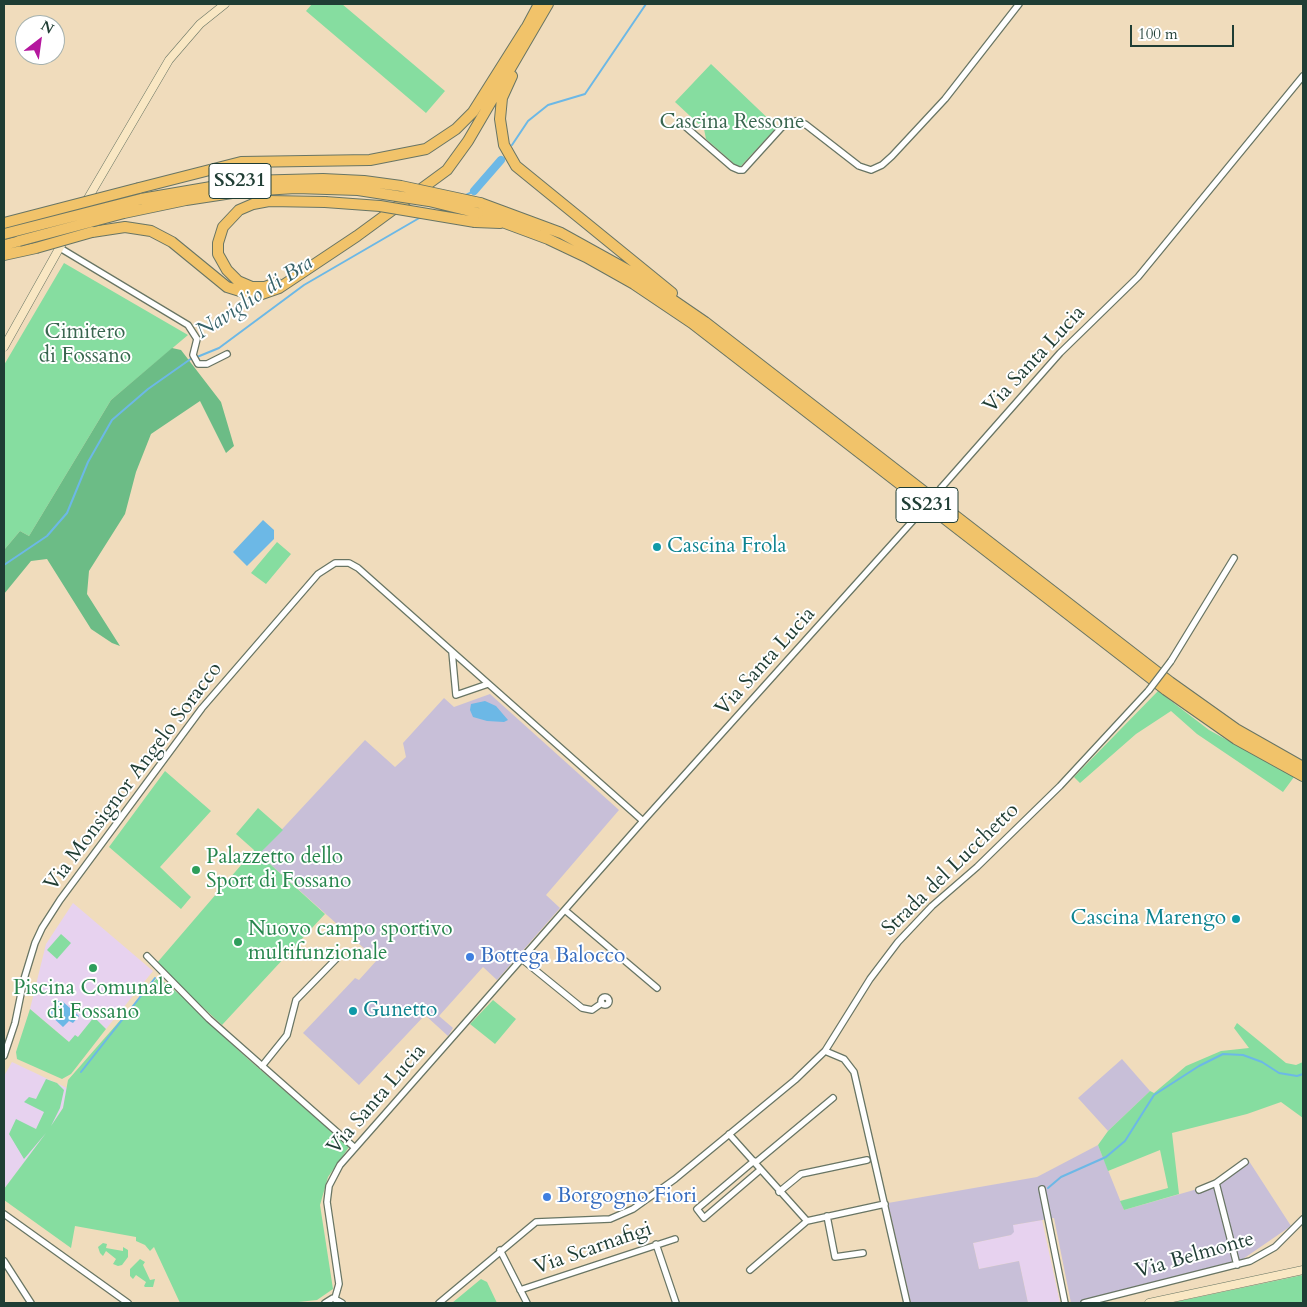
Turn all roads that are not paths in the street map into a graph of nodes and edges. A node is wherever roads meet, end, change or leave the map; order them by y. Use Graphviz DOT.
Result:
graph roads {
  1 [pos="539,4"];
  2 [pos="548,4"];
  3 [pos="1019,4"];
  4 [pos="221,5"];
  5 [pos="529,30"];
  6 [pos="1303,76"];
  7 [pos="680,122"];
  8 [pos="477,213"];
  9 [pos="4,223"];
  10 [pos="4,234"];
  11 [pos="4,245"];
  12 [pos="60,248"];
  13 [pos="4,255"];
  14 [pos="300,274"];
  15 [pos="705,322"];
  16 [pos="4,347"];
  17 [pos="227,354"];
  18 [pos="1234,558"];
  19 [pos="452,652"];
  20 [pos="488,684"];
  21 [pos="1303,767"];
  22 [pos="1303,776"];
  23 [pos="643,821"];
  24 [pos="566,911"];
  25 [pos="146,956"];
  26 [pos="336,958"];
  27 [pos="523,960"];
  28 [pos="657,988"];
  29 [pos="602,1003"];
  30 [pos="825,1051"];
  31 [pos="4,1056"];
  32 [pos="262,1066"];
  33 [pos="833,1098"];
  34 [pos="729,1134"];
  35 [pos="354,1147"];
  36 [pos="867,1160"];
  37 [pos="754,1162"];
  38 [pos="1245,1162"];
  39 [pos="760,1170"];
  40 [pos="1216,1183"];
  41 [pos="1042,1189"];
  42 [pos="1199,1190"];
  43 [pos="779,1192"];
  44 [pos="884,1204"];
  45 [pos="4,1214"];
  46 [pos="827,1216"];
  47 [pos="1303,1219"];
  48 [pos="807,1221"];
  49 [pos="675,1239"];
  50 [pos="656,1244"];
  51 [pos="500,1250"];
  52 [pos="863,1253"];
  53 [pos="4,1261"];
  54 [pos="1237,1265"];
  55 [pos="750,1270"];
  56 [pos="1303,1270"];
  57 [pos="520,1290"];
  58 [pos="336,1298"];
  59 [pos="31,1303"];
  60 [pos="128,1303"];
  61 [pos="325,1303"];
  62 [pos="342,1303"];
  63 [pos="439,1303"];
  64 [pos="527,1303"];
  65 [pos="676,1303"];
  66 [pos="907,1303"];
  67 [pos="1065,1303"];
  68 [pos="1084,1303"];
  69 [pos="1149,1303"];
  1 -- 5 [label="highway"];
  2 -- 5 [label="highway"];
  3 -- 7 [label="street"];
  4 -- 12 [label="main road"];
  5 -- 9 [label="highway, bridge"];
  5 -- 14 [label="highway"];
  5 -- 15 [label="highway"];
  6 -- 23 [label="street, Via Santa Lucia, bridge"];
  8 -- 10 [label="highway, SS231, bridge"];
  8 -- 11 [label="highway, SS231, bridge"];
  8 -- 14 [label="highway, bridge"];
  8 -- 15 [label="highway, SS231"];
  8 -- 22 [label="highway, SS231"];
  12 -- 16 [label="main road"];
  12 -- 17 [label="street"];
  13 -- 14 [label="highway, bridge"];
  15 -- 21 [label="highway, SS231"];
  18 -- 30 [label="street, Strada del Lucchetto, bridge"];
  19 -- 20 [label="street, Via Monsignor Angelo Soracco"];
  19 -- 20 [label="street"];
  19 -- 31 [label="street, Via Monsignor Angelo Soracco"];
  20 -- 23 [label="street, Via Monsignor Angelo Soracco"];
  23 -- 24 [label="street, Via Santa Lucia"];
  24 -- 27 [label="street, Via Santa Lucia"];
  24 -- 28 [label="street"];
  25 -- 32 [label="street"];
  26 -- 32 [label="street"];
  27 -- 29 [label="street"];
  27 -- 35 [label="street, Via Santa Lucia"];
  30 -- 34 [label="street, Strada del Lucchetto"];
  30 -- 44 [label="street"];
  32 -- 35 [label="street"];
  33 -- 37 [label="street"];
  34 -- 37 [label="street"];
  34 -- 51 [label="street, Strada del Lucchetto"];
  35 -- 58 [label="street, Via Santa Lucia"];
  36 -- 43 [label="street"];
  37 -- 39 [label="street"];
  37 -- 39 [label="street"];
  38 -- 40 [label="street"];
  39 -- 43 [label="street"];
  40 -- 42 [label="street"];
  40 -- 54 [label="street"];
  41 -- 67 [label="street"];
  43 -- 48 [label="street"];
  44 -- 46 [label="street"];
  44 -- 66 [label="street"];
  45 -- 60 [label="street"];
  46 -- 48 [label="street"];
  46 -- 52 [label="street"];
  47 -- 54 [label="street, Via Belmonte"];
  48 -- 55 [label="street"];
  49 -- 50 [label="street, Via Scarnafigi"];
  50 -- 57 [label="street, Via Scarnafigi"];
  50 -- 65 [label="street"];
  51 -- 57 [label="street"];
  51 -- 63 [label="street, Strada del Lucchetto"];
  53 -- 59 [label="street"];
  54 -- 68 [label="street, Via Belmonte"];
  56 -- 69 [label="main road"];
  57 -- 64 [label="street"];
  58 -- 61 [label="street"];
  58 -- 62 [label="street"];
}
